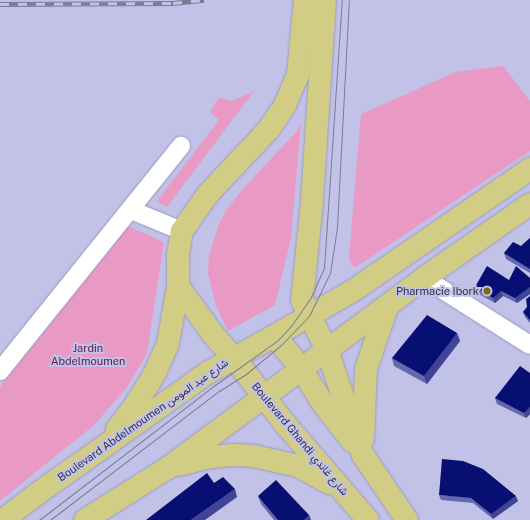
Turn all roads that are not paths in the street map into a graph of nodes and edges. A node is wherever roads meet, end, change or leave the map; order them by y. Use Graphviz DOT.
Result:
graph roads {
  1 [pos="305,0"];
  2 [pos="325,0"];
  3 [pos="181,146"];
  4 [pos="530,169"];
  5 [pos="530,204"];
  6 [pos="131,210"];
  7 [pos="182,231"];
  8 [pos="424,278"];
  9 [pos="178,286"];
  10 [pos="387,307"];
  11 [pos="309,316"];
  12 [pos="276,335"];
  13 [pos="530,345"];
  14 [pos="327,350"];
  15 [pos="233,358"];
  16 [pos="302,370"];
  17 [pos="0,371"];
  18 [pos="264,398"];
  19 [pos="102,447"];
  20 [pos="363,455"];
  21 [pos="169,467"];
  22 [pos="346,494"];
  23 [pos="3,520"];
  24 [pos="84,520"];
  25 [pos="368,520"];
  26 [pos="407,520"];
  1 -- 7 [label="main road"];
  2 -- 11 [label="main road"];
  3 -- 6 [label="street"];
  4 -- 11 [label="main road, Boulevard Abdelmoumen شارع عبد المومن"];
  5 -- 8 [label="main road"];
  6 -- 7 [label="street"];
  6 -- 17 [label="street"];
  7 -- 9 [label="main road"];
  8 -- 10 [label="main road"];
  8 -- 13 [label="street"];
  9 -- 15 [label="main road, Boulevard Ghandi شارع غاندي"];
  9 -- 19 [label="main road"];
  10 -- 14 [label="main road"];
  10 -- 20 [label="main road"];
  11 -- 12 [label="main road, Boulevard Abdelmoumen شارع عبد المومن"];
  11 -- 14 [label="main road"];
  12 -- 15 [label="main road, Boulevard Abdelmoumen شارع عبد المومن"];
  12 -- 16 [label="main road"];
  14 -- 16 [label="main road"];
  14 -- 20 [label="main road"];
  15 -- 18 [label="main road, Boulevard Ghandi شارع غاندي"];
  15 -- 19 [label="main road, Boulevard Abdelmoumen شارع عبد المومن"];
  16 -- 18 [label="main road"];
  16 -- 20 [label="main road"];
  18 -- 21 [label="main road"];
  18 -- 22 [label="main road, Boulevard Ghandi شارع غاندي"];
  19 -- 23 [label="main road, Boulevard Abdelmoumen شارع عبد المومن"];
  20 -- 26 [label="main road"];
  21 -- 22 [label="main road"];
  21 -- 24 [label="main road"];
  22 -- 25 [label="main road, Boulevard Ghandi شارع غاندي"];
}
